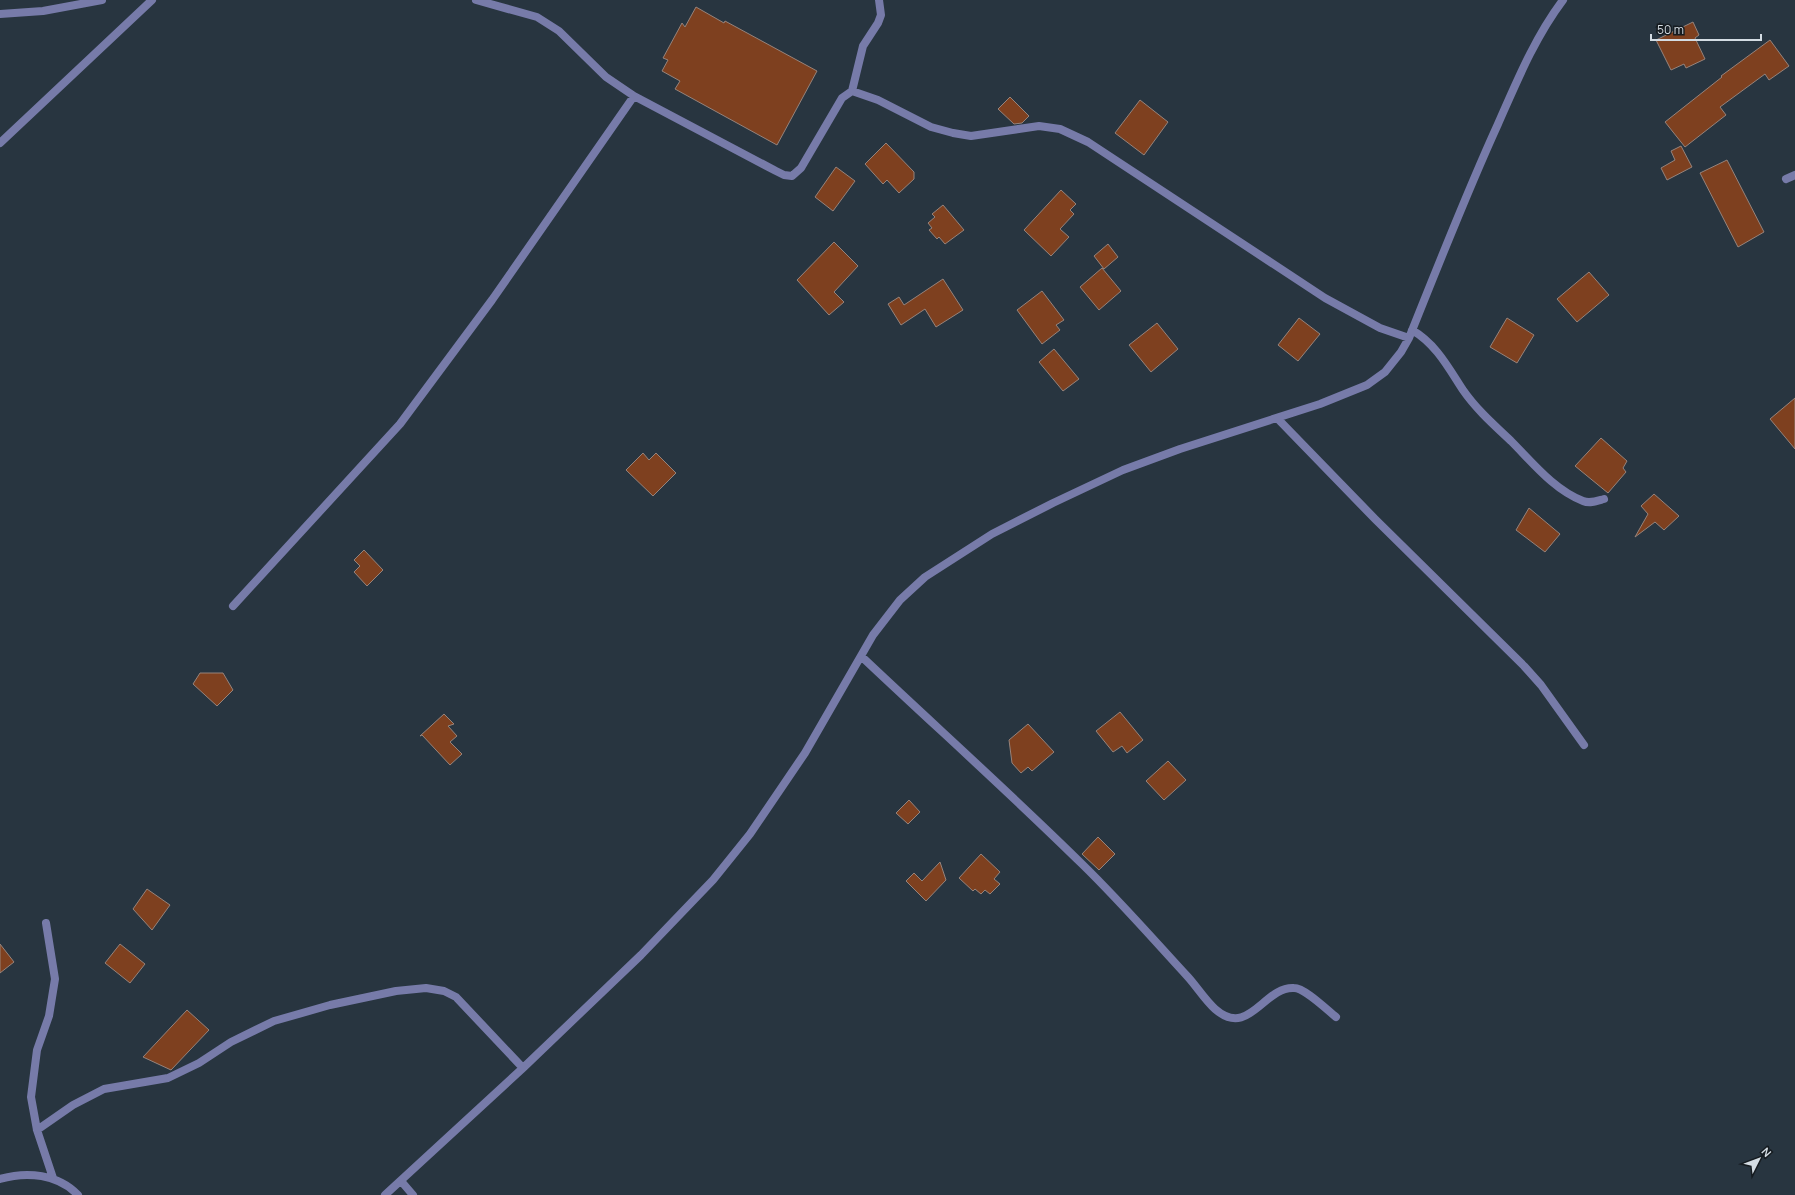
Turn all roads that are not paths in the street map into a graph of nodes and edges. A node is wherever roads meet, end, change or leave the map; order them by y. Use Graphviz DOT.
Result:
graph roads {
  1 [pos="102,0"];
  2 [pos="152,0"];
  3 [pos="476,0"];
  4 [pos="879,0"];
  5 [pos="1563,0"];
  6 [pos="0,14"];
  7 [pos="852,91"];
  8 [pos="634,96"];
  9 [pos="0,143"];
  10 [pos="1795,174"];
  11 [pos="1786,179"];
  12 [pos="1410,334"];
  13 [pos="1277,418"];
  14 [pos="1604,499"];
  15 [pos="233,606"];
  16 [pos="861,656"];
  17 [pos="1584,745"];
  18 [pos="46,923"];
  19 [pos="1336,1017"];
  20 [pos="522,1068"];
  21 [pos="37,1130"];
  22 [pos="53,1178"];
  23 [pos="0,1179"];
  24 [pos="401,1181"];
  25 [pos="78,1195"];
  26 [pos="385,1195"];
  27 [pos="412,1195"];
  1 -- 6 [label="street"];
  2 -- 9 [label="street"];
  3 -- 8 [label="street"];
  4 -- 7 [label="street"];
  5 -- 12 [label="street"];
  7 -- 8 [label="street"];
  7 -- 12 [label="street"];
  8 -- 15 [label="street"];
  10 -- 11 [label="street"];
  12 -- 13 [label="street"];
  12 -- 14 [label="street"];
  13 -- 16 [label="street"];
  13 -- 17 [label="street"];
  16 -- 19 [label="street"];
  16 -- 20 [label="street"];
  18 -- 21 [label="street"];
  20 -- 21 [label="street"];
  20 -- 24 [label="street"];
  21 -- 22 [label="street"];
  22 -- 23 [label="street"];
  22 -- 25 [label="street"];
  24 -- 26 [label="street"];
  24 -- 27 [label="street"];
}
